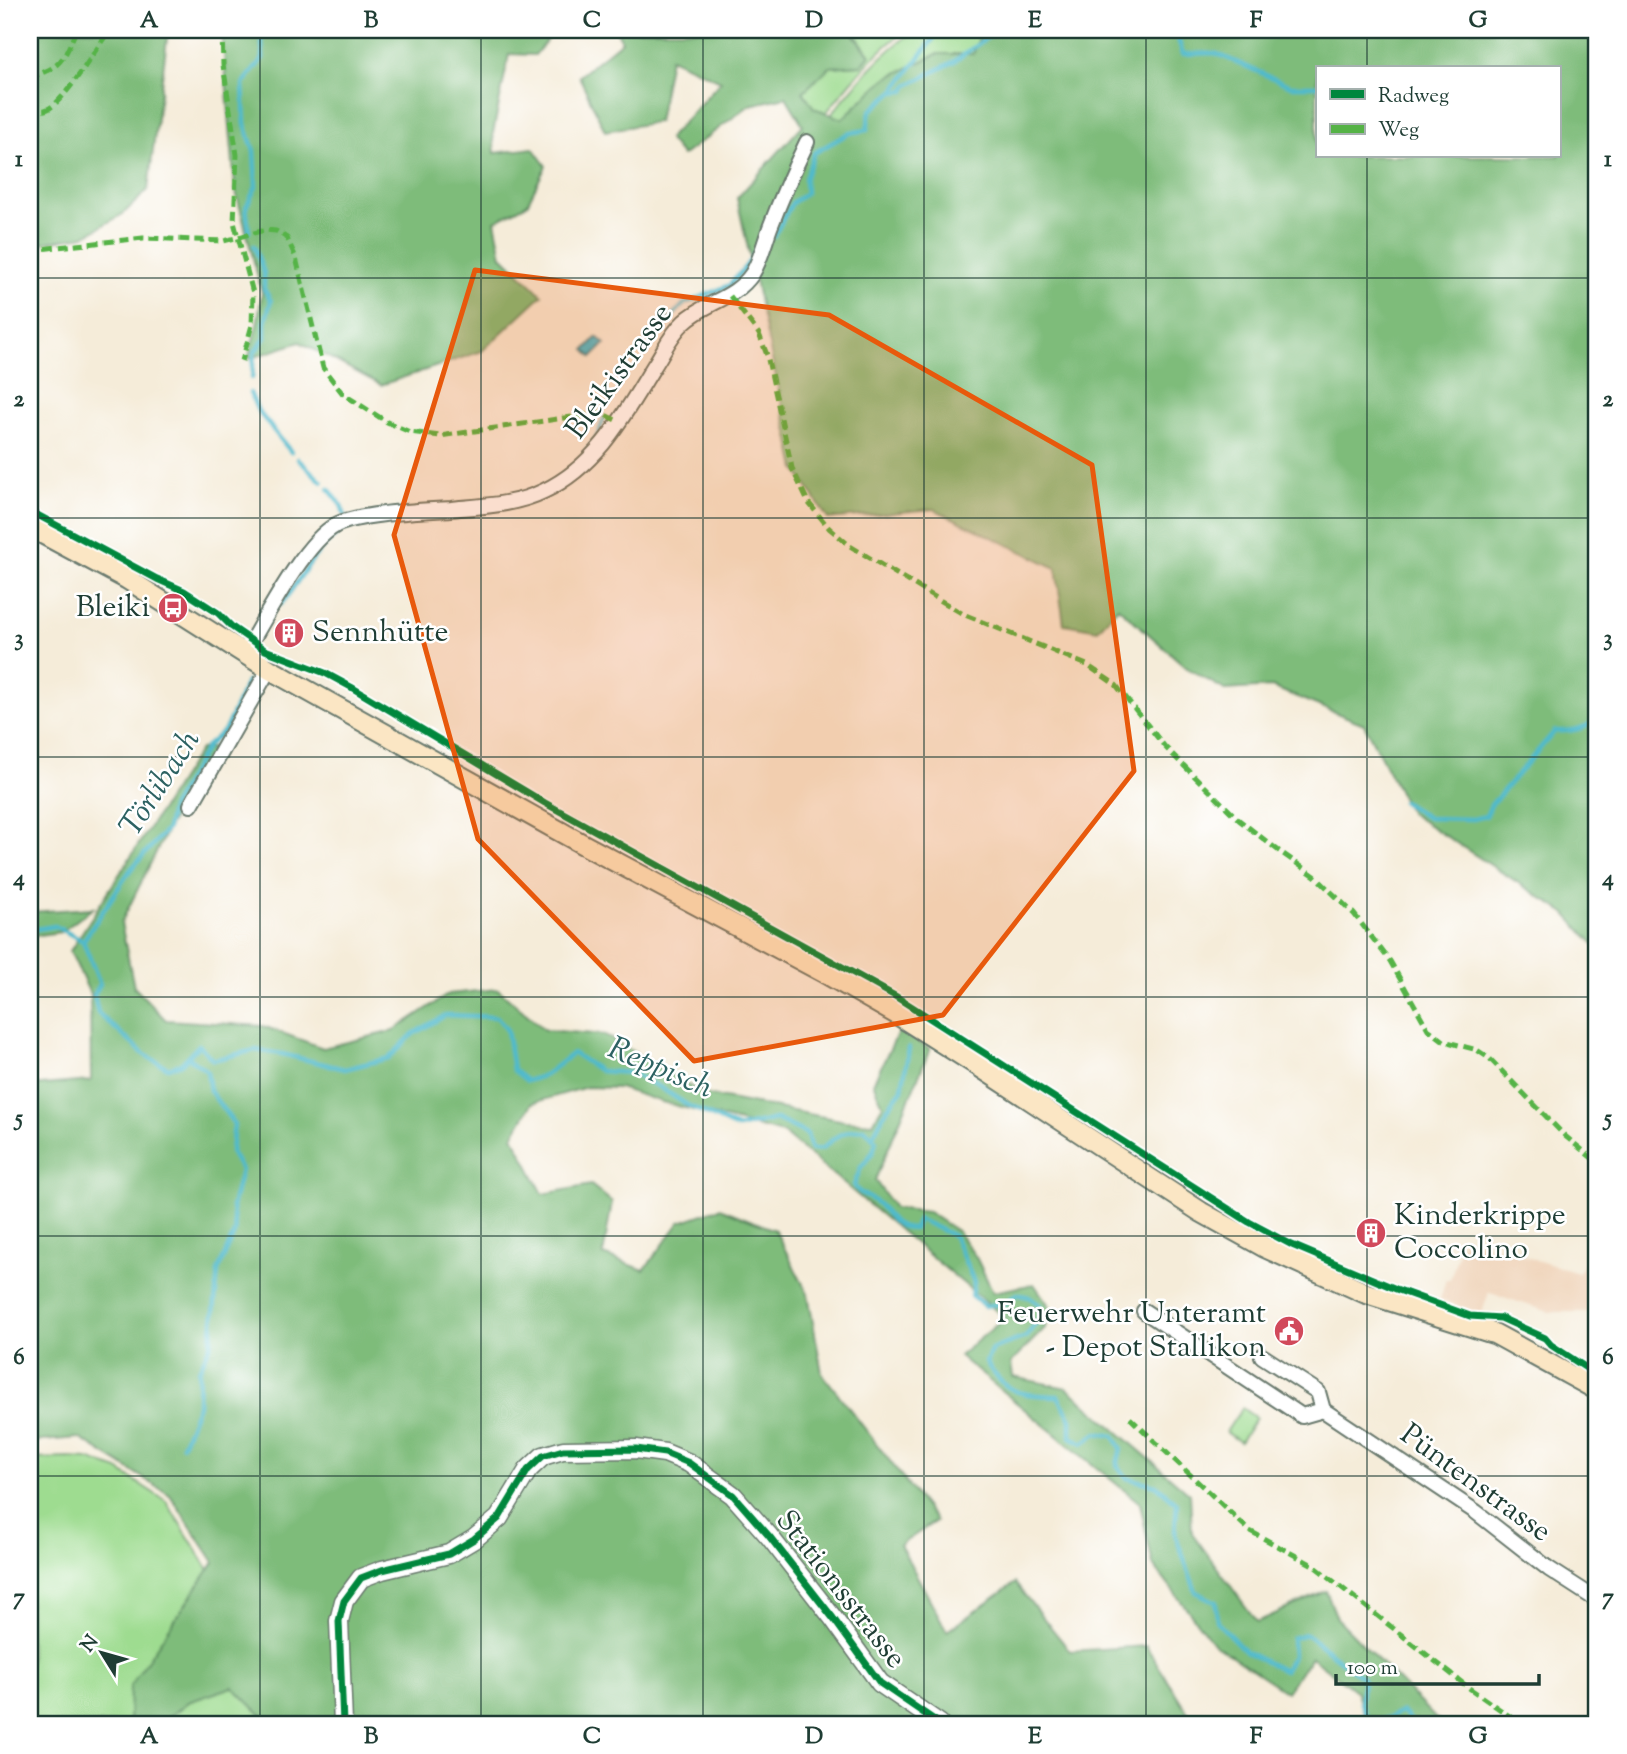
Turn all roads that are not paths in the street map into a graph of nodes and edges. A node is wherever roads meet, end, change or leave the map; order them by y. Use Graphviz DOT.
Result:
graph roads {
  1 [pos="807,142"];
  2 [pos="30,527"];
  3 [pos="244,654"];
  4 [pos="270,669"];
  5 [pos="191,805"];
  6 [pos="1144,1311"];
  7 [pos="1262,1356"];
  8 [pos="1597,1390"];
  9 [pos="1322,1410"];
  10 [pos="1597,1601"];
  11 [pos="343,1724"];
  12 [pos="940,1724"];
  1 -- 3 [label="street, Bleikistrasse"];
  2 -- 3 [label="main road"];
  3 -- 4 [label="main road"];
  4 -- 5 [label="street"];
  4 -- 8 [label="main road"];
  6 -- 9 [label="street"];
  7 -- 9 [label="street, Püntenstrasse"];
  9 -- 10 [label="street, Püntenstrasse"];
  11 -- 12 [label="street, Stationsstrasse"];
}
